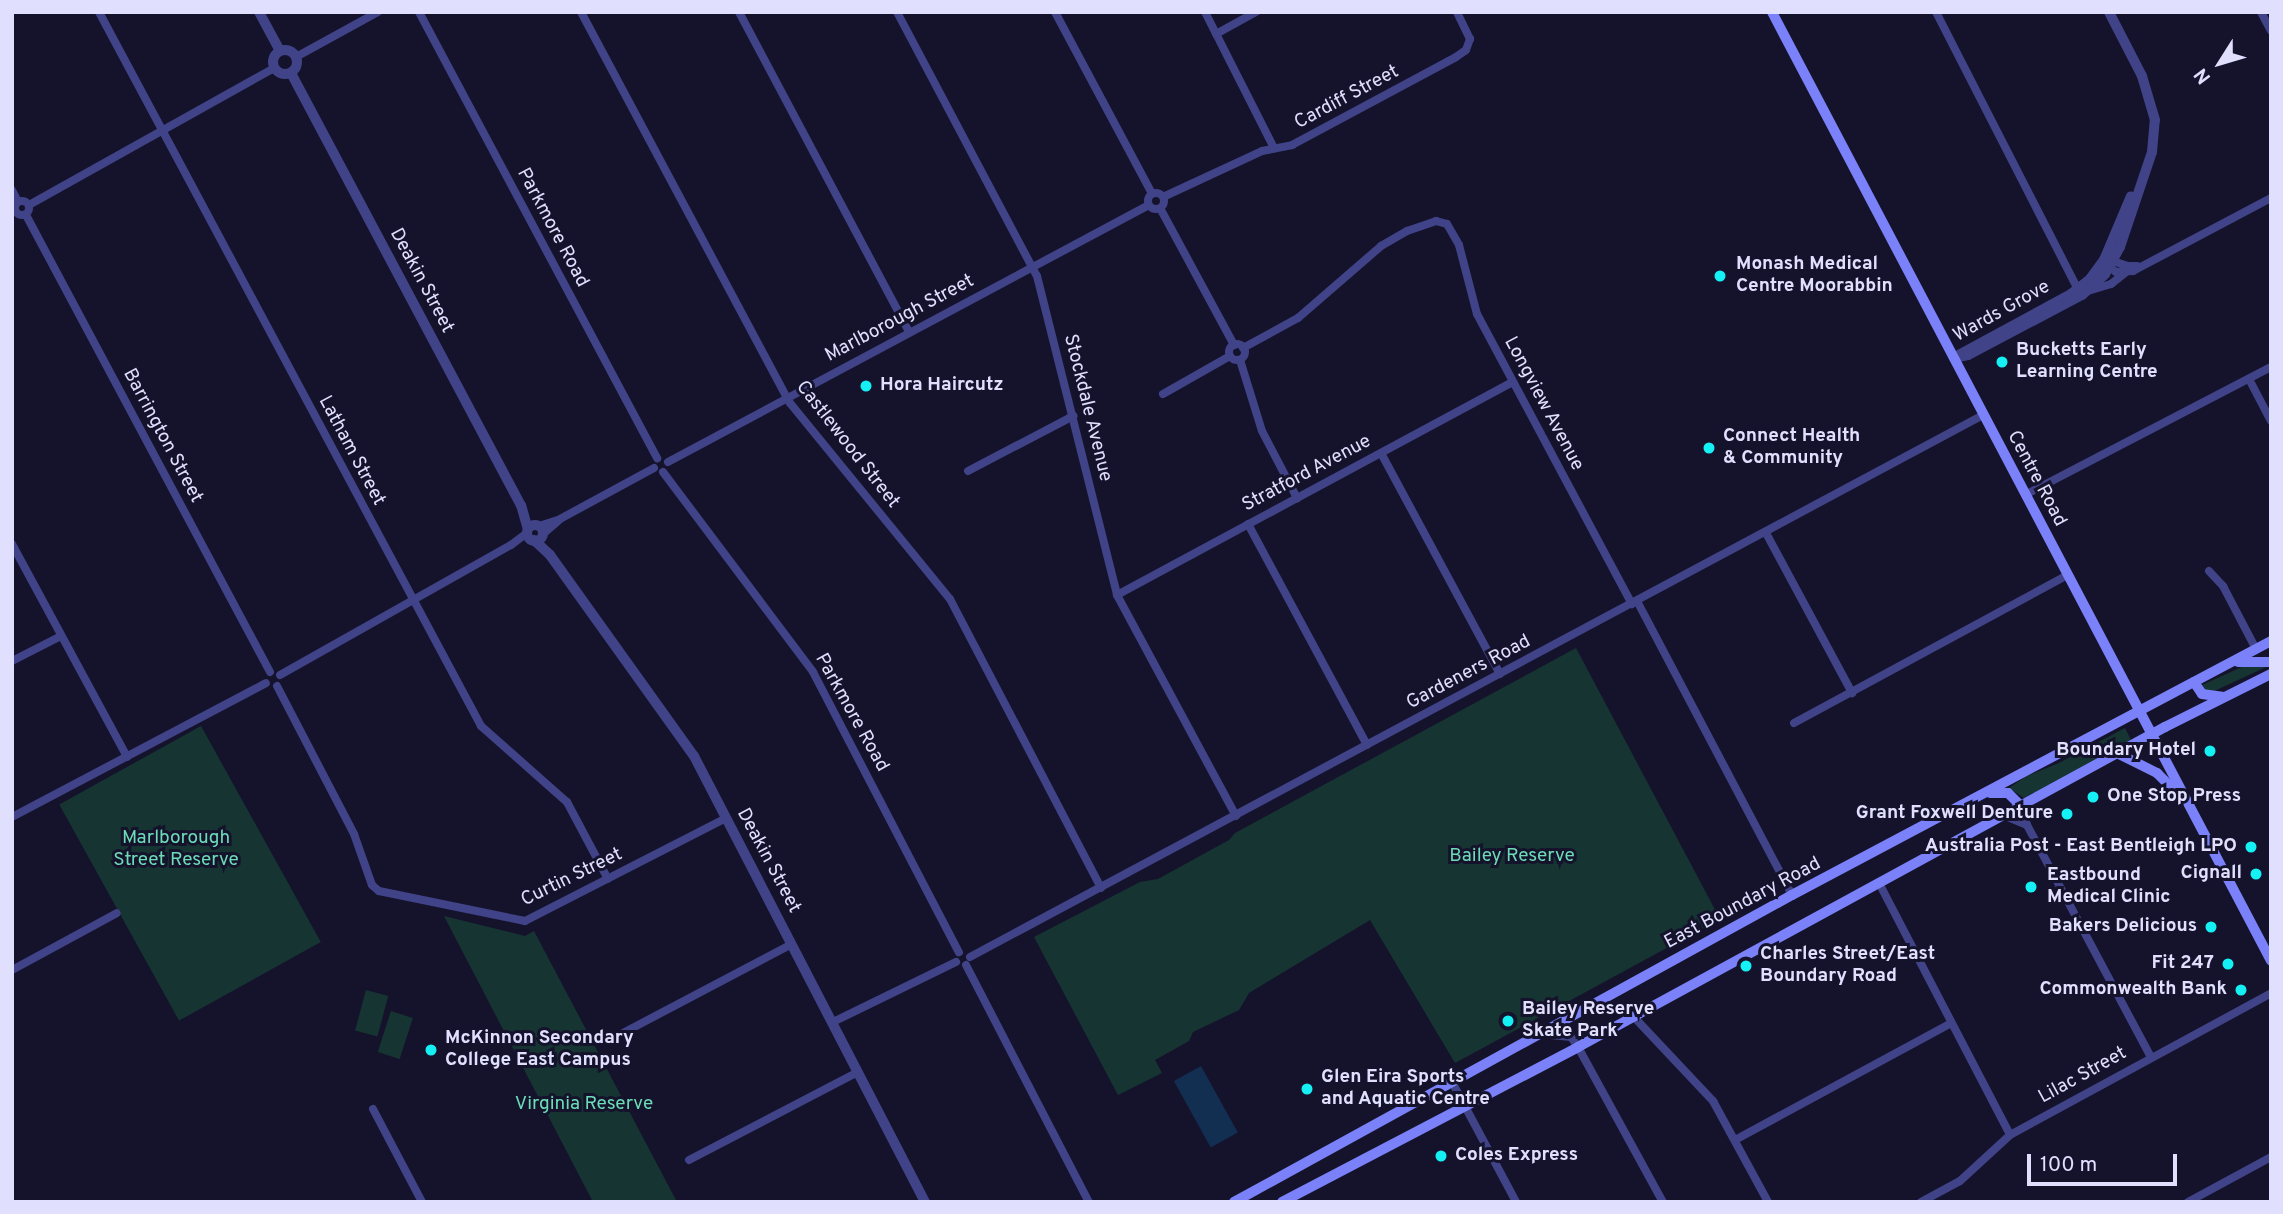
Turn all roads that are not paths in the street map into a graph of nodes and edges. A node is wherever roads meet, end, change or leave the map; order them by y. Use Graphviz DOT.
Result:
graph roads {
  1 [pos="99,12"];
  2 [pos="259,12"];
  3 [pos="377,12"];
  4 [pos="419,12"];
  5 [pos="581,12"];
  6 [pos="739,12"];
  7 [pos="897,12"];
  8 [pos="1055,12"];
  9 [pos="1205,12"];
  10 [pos="1256,12"];
  11 [pos="1457,12"];
  12 [pos="1772,12"];
  13 [pos="1936,12"];
  14 [pos="2102,12"];
  15 [pos="2109,12"];
  16 [pos="2261,12"];
  17 [pos="2271,31"];
  18 [pos="1216,33"];
  19 [pos="280,51"];
  20 [pos="296,57"];
  21 [pos="274,68"];
  22 [pos="291,73"];
  23 [pos="162,129"];
  24 [pos="1274,148"];
  25 [pos="12,190"];
  26 [pos="1152,194"];
  27 [pos="1163,197"];
  28 [pos="2271,198"];
  29 [pos="29,205"];
  30 [pos="1149,205"];
  31 [pos="1160,208"];
  32 [pos="15,209"];
  33 [pos="26,215"];
  34 [pos="2109,263"];
  35 [pos="1033,266"];
  36 [pos="2140,266"];
  37 [pos="2125,273"];
  38 [pos="2082,291"];
  39 [pos="909,332"];
  40 [pos="1234,345"];
  41 [pos="1243,348"];
  42 [pos="1230,356"];
  43 [pos="1954,358"];
  44 [pos="1240,360"];
  45 [pos="2271,367"];
  46 [pos="2249,379"];
  47 [pos="1512,382"];
  48 [pos="1163,394"];
  49 [pos="787,398"];
  50 [pos="1983,415"];
  51 [pos="1073,416"];
  52 [pos="2271,421"];
  53 [pos="1381,453"];
  54 [pos="657,458"];
  55 [pos="668,462"];
  56 [pos="654,468"];
  57 [pos="968,471"];
  58 [pos="663,472"];
  59 [pos="2025,495"];
  60 [pos="1297,498"];
  61 [pos="1248,524"];
  62 [pos="535,533"];
  63 [pos="1766,533"];
  64 [pos="12,544"];
  65 [pos="2209,571"];
  66 [pos="2068,575"];
  67 [pos="1117,595"];
  68 [pos="413,599"];
  69 [pos="1634,602"];
  70 [pos="61,636"];
  71 [pos="2271,641"];
  72 [pos="2256,649"];
  73 [pos="12,662"];
  74 [pos="2271,662"];
  75 [pos="2222,667"];
  76 [pos="270,672"];
  77 [pos="1500,674"];
  78 [pos="2271,674"];
  79 [pos="280,675"];
  80 [pos="2194,682"];
  81 [pos="266,683"];
  82 [pos="276,686"];
  83 [pos="1852,693"];
  84 [pos="2224,697"];
  85 [pos="2139,709"];
  86 [pos="1794,723"];
  87 [pos="2152,735"];
  88 [pos="1367,745"];
  89 [pos="2118,753"];
  90 [pos="127,757"];
  91 [pos="1983,794"];
  92 [pos="2187,803"];
  93 [pos="2021,806"];
  94 [pos="1236,816"];
  95 [pos="2003,816"];
  96 [pos="12,817"];
  97 [pos="726,818"];
  98 [pos="2026,825"];
  99 [pos="608,879"];
  100 [pos="1879,883"];
  101 [pos="1101,888"];
  102 [pos="1792,895"];
  103 [pos="117,913"];
  104 [pos="792,944"];
  105 [pos="959,952"];
  106 [pos="968,961"];
  107 [pos="2271,961"];
  108 [pos="956,962"];
  109 [pos="12,970"];
  110 [pos="2271,993"];
  111 [pos="1633,1016"];
  112 [pos="832,1022"];
  113 [pos="1951,1023"];
  114 [pos="623,1033"];
  115 [pos="1541,1034"];
  116 [pos="1578,1046"];
  117 [pos="2151,1057"];
  118 [pos="858,1072"];
  119 [pos="1452,1082"];
  120 [pos="1464,1105"];
  121 [pos="373,1109"];
  122 [pos="2010,1135"];
  123 [pos="1735,1140"];
  124 [pos="2271,1157"];
  125 [pos="689,1160"];
  126 [pos="1304,1197"];
  127 [pos="922,1201"];
  128 [pos="422,1202"];
  129 [pos="1089,1202"];
  130 [pos="1234,1202"];
  131 [pos="1282,1202"];
  132 [pos="1516,1202"];
  133 [pos="1663,1202"];
  134 [pos="1768,1202"];
  135 [pos="1921,1202"];
  136 [pos="2188,1202"];
  1 -- 23 [label="street, Latham Street"];
  2 -- 19 [label="street"];
  3 -- 20 [label="street"];
  4 -- 54 [label="street, Parkmore Road"];
  5 -- 49 [label="street, Castlewood Street"];
  6 -- 39 [label="street"];
  7 -- 35 [label="street, Stockdale Avenue"];
  8 -- 26 [label="street"];
  9 -- 18 [label="street"];
  10 -- 18 [label="street"];
  11 -- 24 [label="street, Cardiff Street"];
  12 -- 43 [label="main road, Centre Road"];
  13 -- 38 [label="street"];
  14 -- 34 [label="street"];
  15 -- 34 [label="street"];
  16 -- 17 [label="street"];
  18 -- 24 [label="street"];
  19 -- 20 [label="street"];
  19 -- 21 [label="street"];
  20 -- 22 [label="street"];
  21 -- 22 [label="street"];
  21 -- 23 [label="street"];
  22 -- 62 [label="street, Deakin Street"];
  23 -- 29 [label="street"];
  23 -- 68 [label="street, Latham Street"];
  24 -- 27 [label="street, Cardiff Street"];
  25 -- 32 [label="street"];
  26 -- 27 [label="street"];
  26 -- 30 [label="street"];
  27 -- 31 [label="street"];
  28 -- 36 [label="street"];
  29 -- 32 [label="street"];
  29 -- 33 [label="street"];
  30 -- 31 [label="street"];
  30 -- 35 [label="street, Marlborough Street"];
  31 -- 40 [label="street"];
  32 -- 33 [label="street"];
  33 -- 76 [label="street, Barrington Street"];
  34 -- 36 [label="street"];
  34 -- 37 [label="street"];
  34 -- 38 [label="street"];
  35 -- 39 [label="street, Marlborough Street"];
  35 -- 51 [label="street, Stockdale Avenue"];
  36 -- 37 [label="street"];
  37 -- 38 [label="street"];
  38 -- 43 [label="street, Wards Grove"];
  39 -- 49 [label="street, Marlborough Street"];
  40 -- 41 [label="street"];
  40 -- 42 [label="street"];
  41 -- 44 [label="street"];
  41 -- 47 [label="street, Longview Avenue"];
  42 -- 44 [label="street"];
  42 -- 48 [label="street"];
  43 -- 50 [label="main road, Centre Road"];
  44 -- 60 [label="street"];
  45 -- 46 [label="street"];
  46 -- 52 [label="street"];
  46 -- 59 [label="street"];
  47 -- 53 [label="street, Stratford Avenue"];
  47 -- 69 [label="street, Longview Avenue"];
  49 -- 55 [label="street, Marlborough Street"];
  49 -- 101 [label="street, Castlewood Street"];
  50 -- 59 [label="main road, Centre Road"];
  50 -- 63 [label="street, Gardeners Road"];
  51 -- 57 [label="street"];
  51 -- 67 [label="street, Stockdale Avenue"];
  53 -- 60 [label="street, Stratford Avenue"];
  53 -- 77 [label="street"];
  54 -- 55 [label="street"];
  54 -- 56 [label="street"];
  55 -- 58 [label="street"];
  56 -- 58 [label="street"];
  56 -- 62 [label="street"];
  58 -- 105 [label="street, Parkmore Road"];
  59 -- 66 [label="main road, Centre Road"];
  60 -- 61 [label="street, Stratford Avenue"];
  61 -- 67 [label="street, Stratford Avenue"];
  61 -- 88 [label="street"];
  62 -- 68 [label="street"];
  62 -- 97 [label="street, Deakin Street"];
  63 -- 69 [label="street, Gardeners Road"];
  63 -- 83 [label="street"];
  64 -- 70 [label="street"];
  65 -- 72 [label="street"];
  66 -- 83 [label="street"];
  66 -- 85 [label="main road, Centre Road"];
  67 -- 94 [label="street, Stockdale Avenue"];
  68 -- 79 [label="street"];
  68 -- 99 [label="street, Latham Street"];
  69 -- 77 [label="street, Gardeners Road"];
  69 -- 102 [label="street, Longview Avenue"];
  70 -- 73 [label="street"];
  70 -- 90 [label="street"];
  71 -- 72 [label="main road, East Boundary Road"];
  72 -- 75 [label="main road, East Boundary Road"];
  74 -- 75 [label="main road"];
  75 -- 80 [label="main road, East Boundary Road"];
  76 -- 79 [label="street"];
  76 -- 81 [label="street"];
  77 -- 88 [label="street, Gardeners Road"];
  78 -- 84 [label="main road"];
  79 -- 82 [label="street"];
  80 -- 84 [label="main road"];
  80 -- 85 [label="main road, East Boundary Road"];
  81 -- 82 [label="street"];
  81 -- 90 [label="street"];
  82 -- 99 [label="street, Curtin Street"];
  83 -- 86 [label="street"];
  84 -- 87 [label="main road"];
  85 -- 87 [label="main road, Centre Road"];
  85 -- 91 [label="main road, East Boundary Road"];
  87 -- 89 [label="main road"];
  87 -- 92 [label="main road, Centre Road"];
  88 -- 94 [label="street, Gardeners Road"];
  89 -- 92 [label="main road"];
  89 -- 93 [label="main road"];
  90 -- 96 [label="street"];
  91 -- 93 [label="main road"];
  91 -- 102 [label="main road, East Boundary Road"];
  92 -- 107 [label="main road, Centre Road"];
  93 -- 95 [label="main road"];
  93 -- 98 [label="street"];
  94 -- 101 [label="street, Gardeners Road"];
  95 -- 98 [label="street"];
  95 -- 100 [label="main road"];
  97 -- 99 [label="street, Curtin Street"];
  97 -- 104 [label="street, Deakin Street"];
  98 -- 117 [label="street"];
  100 -- 111 [label="main road"];
  100 -- 113 [label="street"];
  101 -- 106 [label="street, Gardeners Road"];
  102 -- 115 [label="main road, East Boundary Road"];
  103 -- 109 [label="street"];
  104 -- 112 [label="street, Deakin Street"];
  104 -- 114 [label="street"];
  105 -- 106 [label="street"];
  105 -- 108 [label="street"];
  106 -- 108 [label="street"];
  106 -- 129 [label="street"];
  108 -- 112 [label="street"];
  110 -- 117 [label="street, Lilac Street"];
  111 -- 116 [label="main road"];
  111 -- 123 [label="street"];
  112 -- 118 [label="street, Deakin Street"];
  113 -- 122 [label="street"];
  113 -- 123 [label="street"];
  115 -- 116 [label="street"];
  115 -- 119 [label="main road, East Boundary Road"];
  116 -- 120 [label="main road"];
  116 -- 133 [label="street"];
  117 -- 122 [label="street, Lilac Street"];
  118 -- 125 [label="street"];
  118 -- 127 [label="street, Deakin Street"];
  119 -- 120 [label="street"];
  119 -- 130 [label="main road, East Boundary Road"];
  120 -- 126 [label="main road"];
  120 -- 132 [label="street"];
  121 -- 128 [label="street"];
  122 -- 135 [label="street, Lilac Street"];
  123 -- 134 [label="street"];
  124 -- 136 [label="street"];
  126 -- 131 [label="main road"];
}
